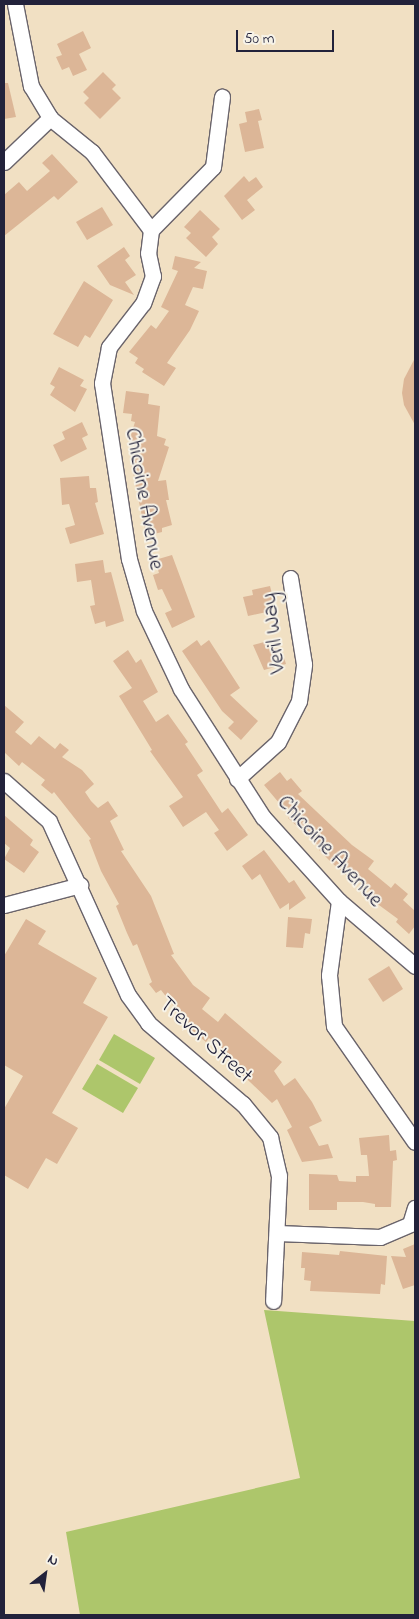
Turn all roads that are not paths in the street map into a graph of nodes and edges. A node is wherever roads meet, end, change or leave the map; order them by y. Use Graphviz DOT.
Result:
graph roads {
  1 [pos="15,4"];
  2 [pos="4,6"];
  3 [pos="222,97"];
  4 [pos="50,118"];
  5 [pos="4,162"];
  6 [pos="151,230"];
  7 [pos="290,578"];
  8 [pos="237,779"];
  9 [pos="4,782"];
  10 [pos="80,885"];
  11 [pos="339,901"];
  12 [pos="4,905"];
  13 [pos="415,966"];
  14 [pos="415,1142"];
  15 [pos="415,1208"];
  16 [pos="276,1233"];
  17 [pos="273,1301"];
  1 -- 2 [label="street"];
  1 -- 4 [label="street"];
  3 -- 6 [label="street"];
  4 -- 5 [label="street"];
  4 -- 6 [label="street"];
  6 -- 8 [label="street, Chicoine Avenue"];
  7 -- 8 [label="street, Veril Way"];
  8 -- 11 [label="street, Chicoine Avenue"];
  9 -- 10 [label="street, Trevor Street"];
  10 -- 12 [label="street"];
  10 -- 16 [label="street, Trevor Street"];
  11 -- 13 [label="street, Chicoine Avenue"];
  11 -- 14 [label="street"];
  15 -- 16 [label="street"];
  16 -- 17 [label="street, Trevor Street"];
}
